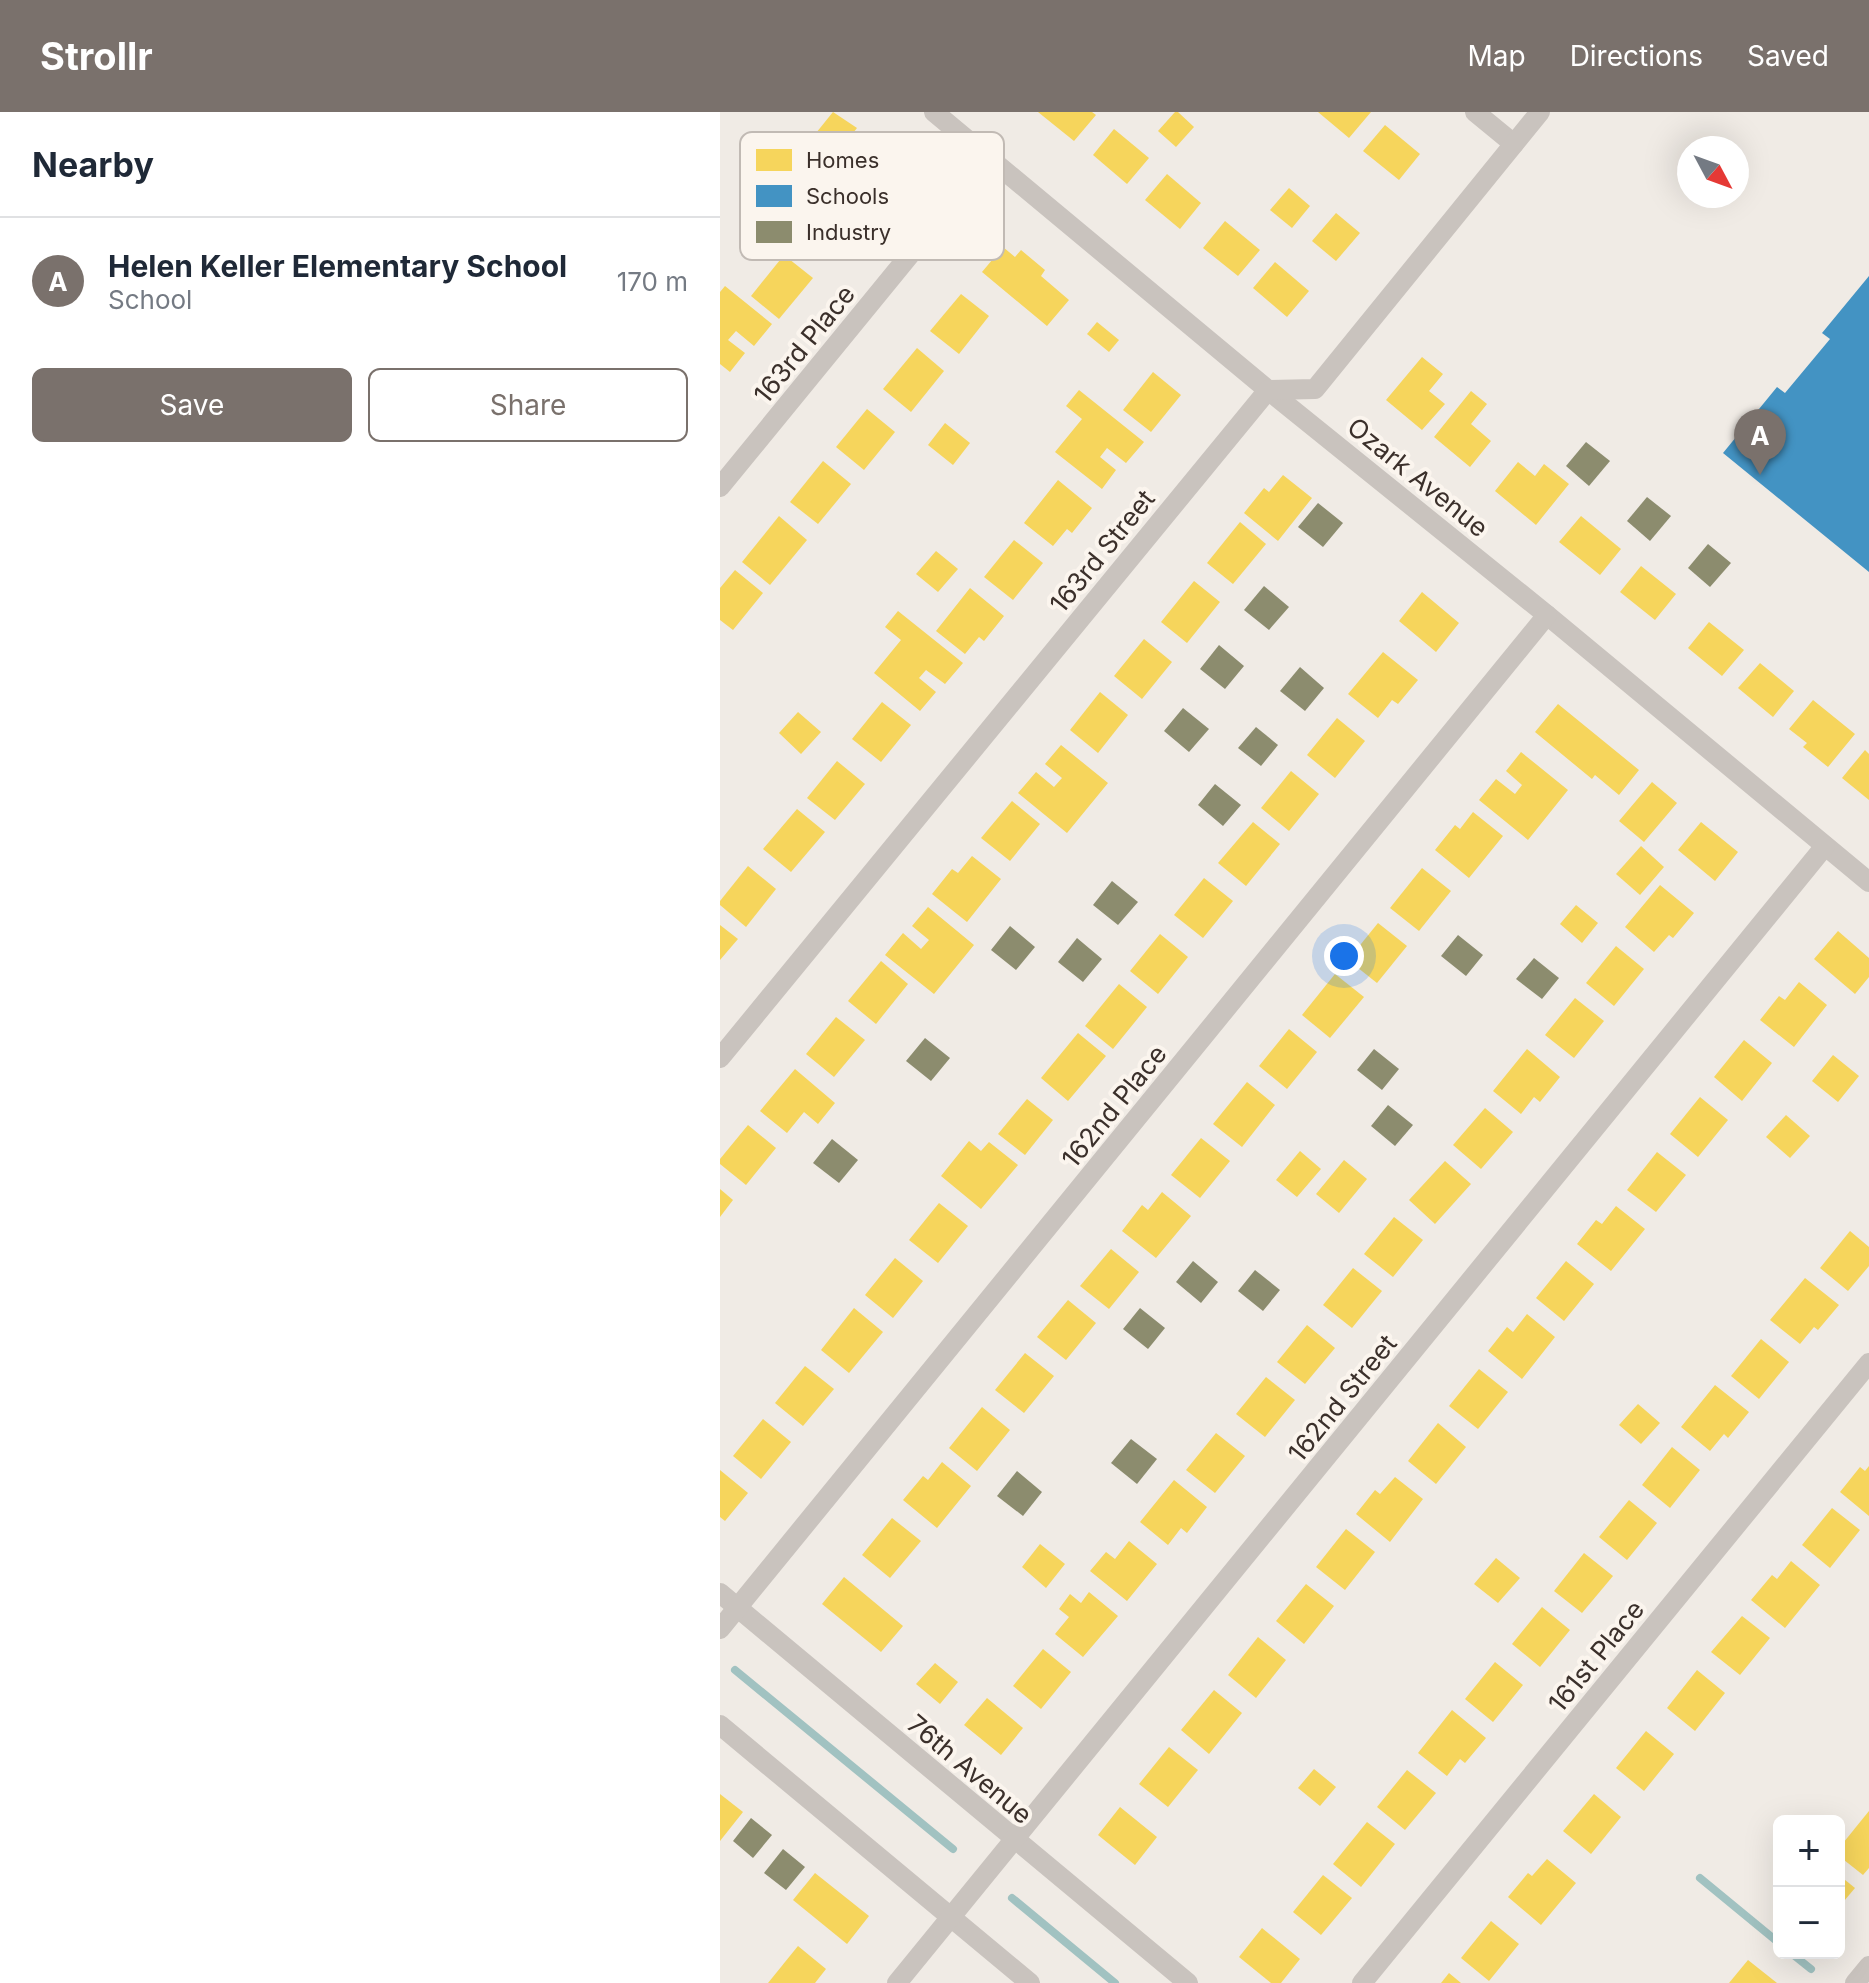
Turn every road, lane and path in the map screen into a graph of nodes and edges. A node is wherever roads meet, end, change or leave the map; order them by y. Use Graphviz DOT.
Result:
graph roads {
  1 [pos="934,112"];
  2 [pos="1475,112"];
  3 [pos="1540,112"];
  4 [pos="958,132"];
  5 [pos="1514,144"];
  6 [pos="1004,170"];
  7 [pos="906,260"];
  8 [pos="1268,390"];
  9 [pos="720,487"];
  10 [pos="1547,615"];
  11 [pos="1825,846"];
  12 [pos="1869,882"];
  13 [pos="720,1058"];
  14 [pos="1869,1363"];
  15 [pos="720,1593"];
  16 [pos="738,1608"];
  17 [pos="720,1629"];
  18 [pos="720,1725"];
  19 [pos="1015,1841"];
  20 [pos="951,1917"];
  21 [pos="1869,1966"];
  22 [pos="897,1983"];
  23 [pos="1030,1983"];
  24 [pos="1188,1983"];
  25 [pos="1362,1983"];
  26 [pos="1855,1983"];
  1 -- 4 [label="street, Ozark Avenue"];
  2 -- 5 [label="street"];
  3 -- 5 [label="street"];
  5 -- 8 [label="street"];
  6 -- 8 [label="street, Ozark Avenue"];
  7 -- 9 [label="street, 163rd Place"];
  8 -- 10 [label="street, Ozark Avenue"];
  8 -- 13 [label="street, 163rd Street"];
  10 -- 11 [label="street, Ozark Avenue"];
  10 -- 16 [label="street, 162nd Place"];
  11 -- 12 [label="street, Ozark Avenue"];
  11 -- 19 [label="street, 162nd Street"];
  14 -- 25 [label="street, 161st Place"];
  15 -- 16 [label="street, 76th Avenue"];
  16 -- 17 [label="street, 162nd Place"];
  16 -- 19 [label="street, 76th Avenue"];
  18 -- 20 [label="street"];
  19 -- 20 [label="street, 162nd Street"];
  19 -- 24 [label="street, 76th Avenue"];
  20 -- 22 [label="street, 162nd Street"];
  20 -- 23 [label="street"];
  21 -- 26 [label="street"];
}
